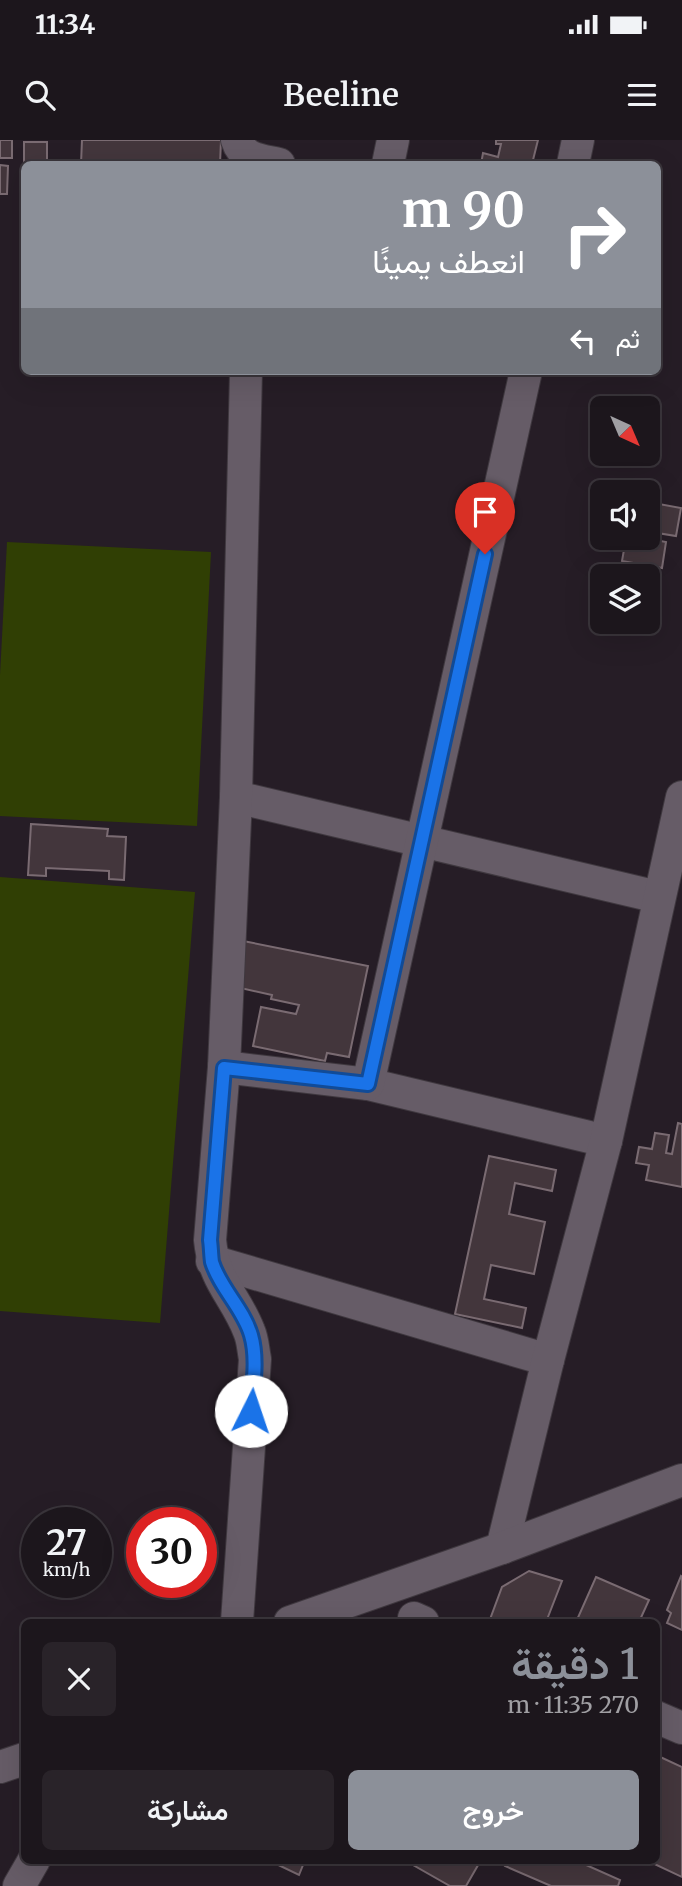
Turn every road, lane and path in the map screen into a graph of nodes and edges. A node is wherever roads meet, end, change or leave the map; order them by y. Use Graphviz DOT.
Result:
graph roads {
  1 [pos="237,140"];
  2 [pos="393,140"];
  3 [pos="578,140"];
  4 [pos="265,161"];
  5 [pos="389,161"];
  6 [pos="574,161"];
  7 [pos="246,375"];
  8 [pos="525,375"];
  9 [pos="236,797"];
  10 [pos="682,797"];
  11 [pos="421,842"];
  12 [pos="658,897"];
  13 [pos="224,1068"];
  14 [pos="368,1084"];
  15 [pos="606,1141"];
  16 [pos="212,1261"];
  17 [pos="548,1360"];
  18 [pos="682,1480"];
  19 [pos="502,1548"];
  20 [pos="237,1619"];
  21 [pos="299,1619"];
  22 [pos="660,1719"];
  23 [pos="682,1728"];
  24 [pos="21,1760"];
  25 [pos="0,1768"];
  26 [pos="32,1864"];
  27 [pos="19,1886"];
  1 -- 4 [label="street"];
  2 -- 5 [label="street"];
  3 -- 6 [label="street"];
  7 -- 9 [label="street"];
  8 -- 11 [label="street"];
  9 -- 11 [label="street"];
  9 -- 13 [label="street"];
  10 -- 12 [label="street"];
  11 -- 12 [label="street"];
  11 -- 14 [label="street"];
  12 -- 15 [label="street"];
  13 -- 14 [label="street"];
  13 -- 16 [label="street"];
  14 -- 15 [label="street"];
  15 -- 17 [label="street"];
  16 -- 17 [label="street"];
  16 -- 20 [label="street"];
  17 -- 19 [label="street"];
  18 -- 19 [label="street"];
  19 -- 21 [label="street"];
  22 -- 23 [label="street"];
  24 -- 25 [label="street"];
  26 -- 27 [label="street"];
}
